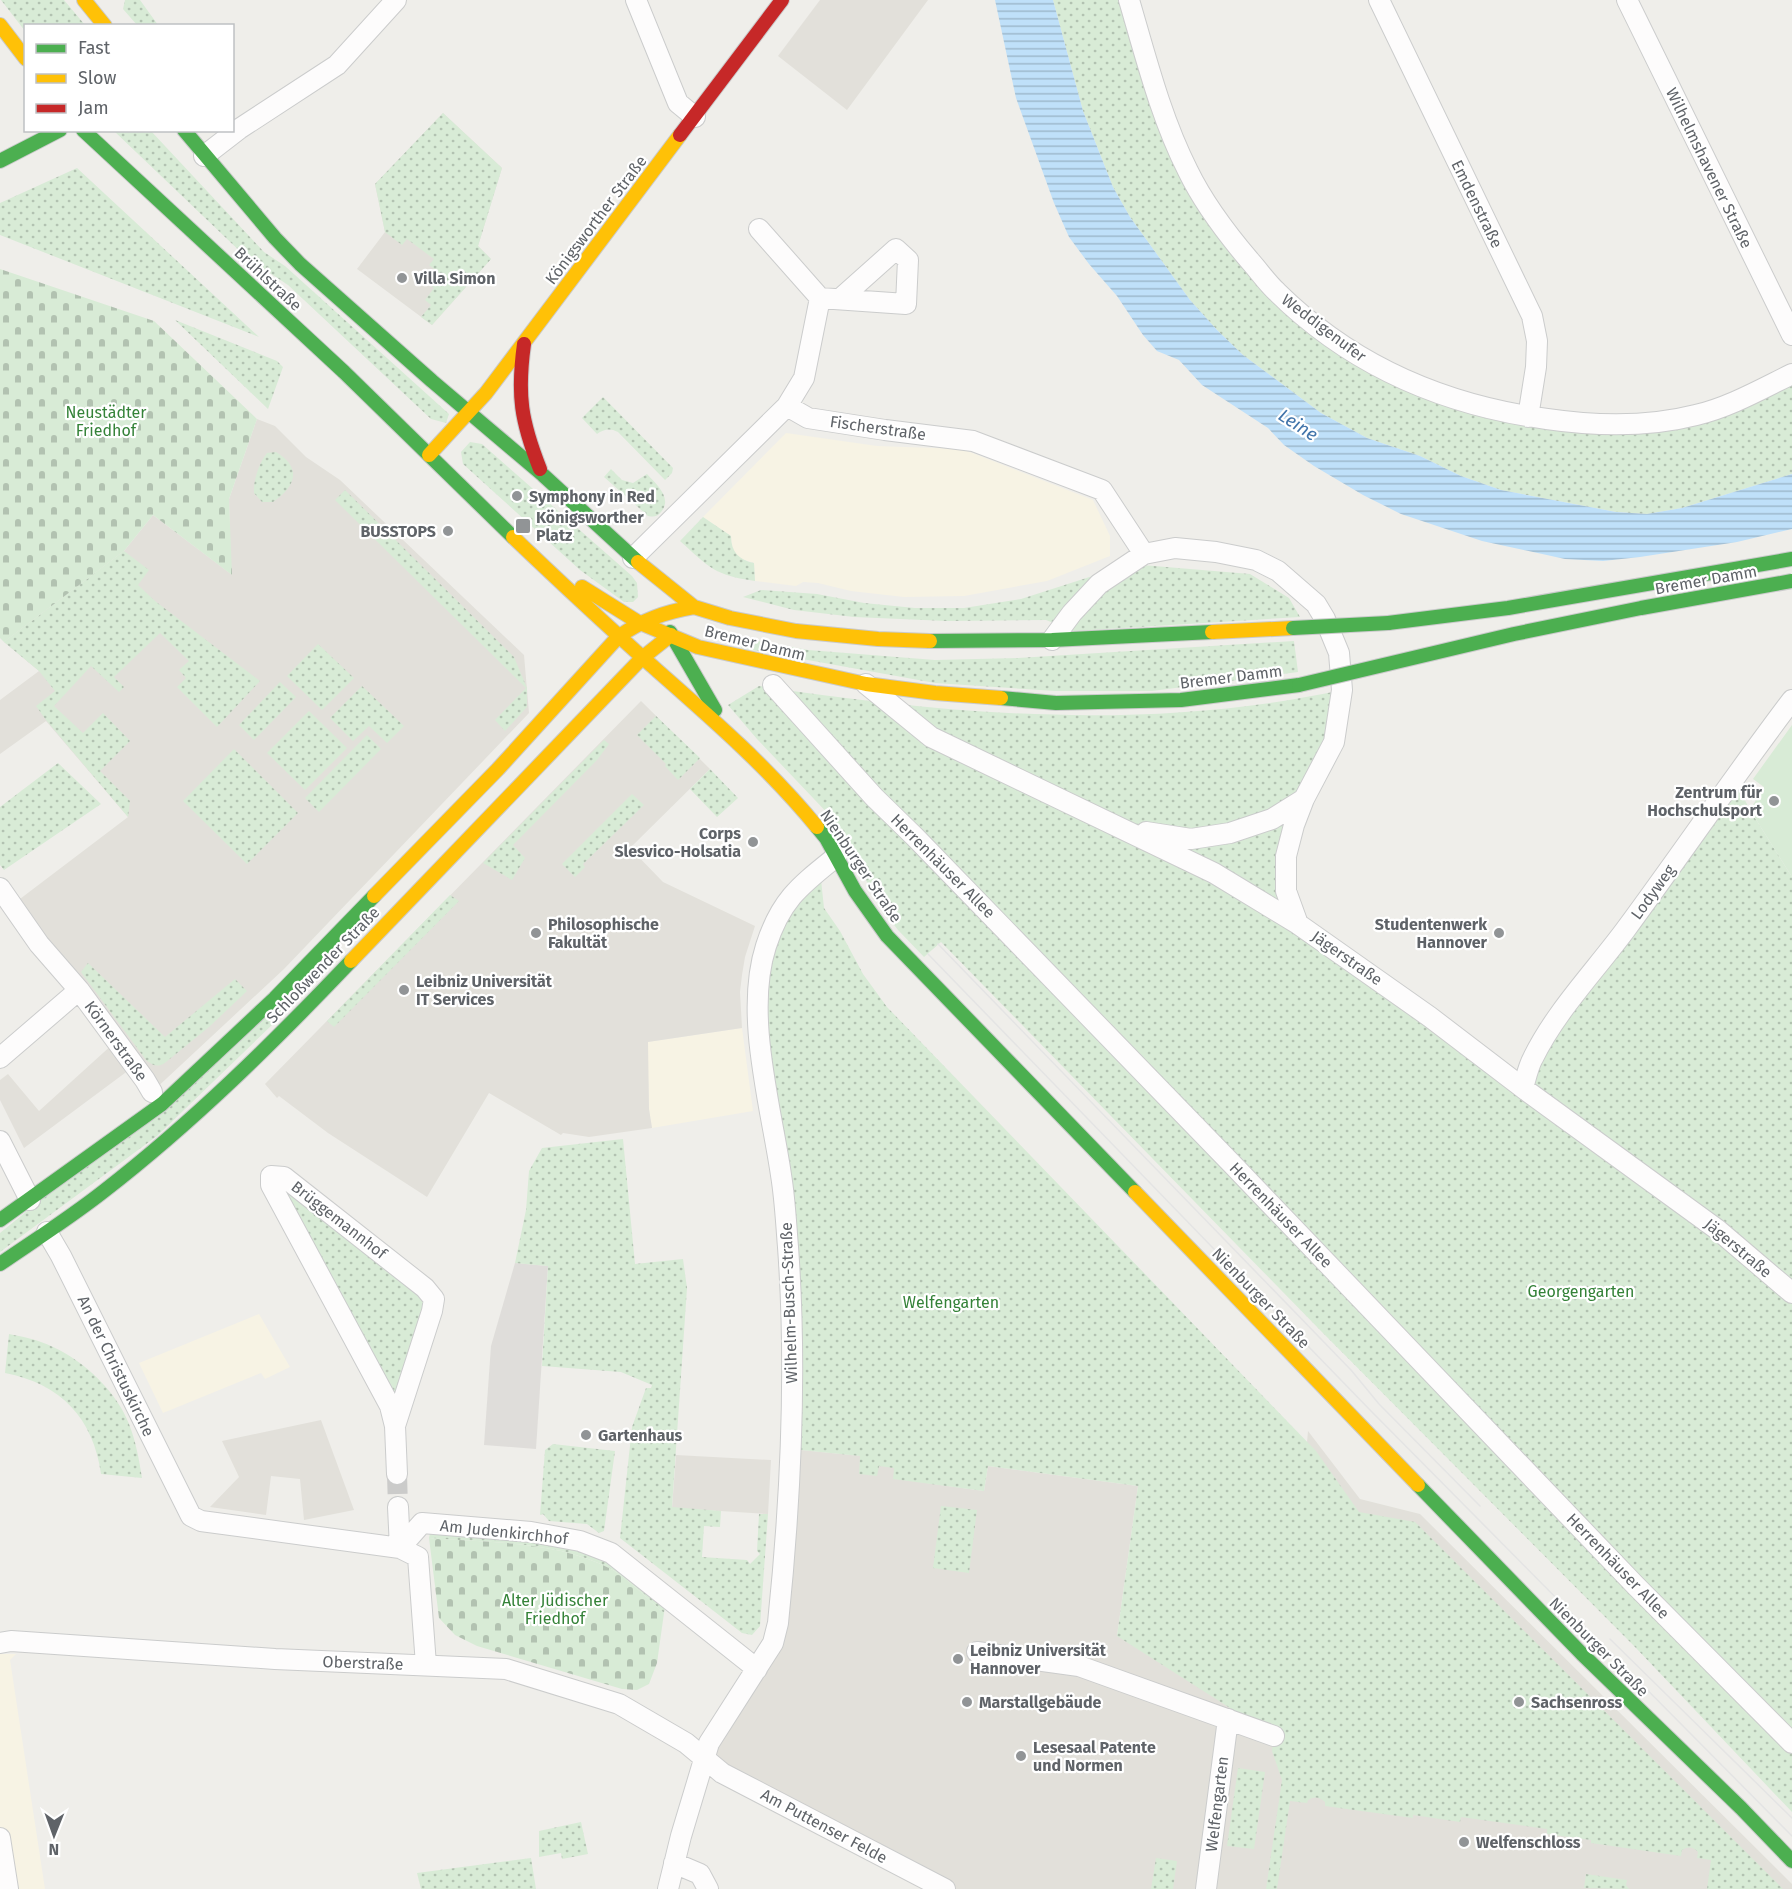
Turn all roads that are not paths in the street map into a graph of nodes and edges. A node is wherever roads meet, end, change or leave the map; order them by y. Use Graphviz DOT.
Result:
graph roads {
  1 [pos="84,0"];
  2 [pos="396,0"];
  3 [pos="636,0"];
  4 [pos="782,0"];
  5 [pos="1129,0"];
  6 [pos="1379,0"];
  7 [pos="1627,0"];
  8 [pos="103,24"];
  9 [pos="0,25"];
  10 [pos="24,56"];
  11 [pos="695,117"];
  12 [pos="56,132"];
  13 [pos="85,132"];
  14 [pos="186,132"];
  15 [pos="204,156"];
  16 [pos="0,161"];
  17 [pos="759,229"];
  18 [pos="1792,335"];
  19 [pos="524,342"];
  20 [pos="1792,374"];
  21 [pos="788,406"];
  22 [pos="470,411"];
  23 [pos="1528,417"];
  24 [pos="429,455"];
  25 [pos="543,475"];
  26 [pos="526,550"];
  27 [pos="1144,554"];
  28 [pos="1792,559"];
  29 [pos="641,565"];
  30 [pos="1792,581"];
  31 [pos="659,602"];
  32 [pos="694,607"];
  33 [pos="638,622"];
  34 [pos="671,635"];
  35 [pos="618,637"];
  36 [pos="1052,640"];
  37 [pos="642,658"];
  38 [pos="866,684"];
  39 [pos="773,685"];
  40 [pos="1792,700"];
  41 [pos="733,738"];
  42 [pos="1304,799"];
  43 [pos="1120,826"];
  44 [pos="837,855"];
  45 [pos="0,888"];
  46 [pos="1298,924"];
  47 [pos="79,990"];
  48 [pos="0,1058"];
  49 [pos="148,1086"];
  50 [pos="1523,1088"];
  51 [pos="0,1141"];
  52 [pos="30,1200"];
  53 [pos="0,1220"];
  54 [pos="47,1232"];
  55 [pos="0,1264"];
  56 [pos="1792,1293"];
  57 [pos="395,1426"];
  58 [pos="397,1474"];
  59 [pos="398,1507"];
  60 [pos="400,1548"];
  61 [pos="0,1643"];
  62 [pos="977,1652"];
  63 [pos="426,1665"];
  64 [pos="757,1669"];
  65 [pos="1228,1719"];
  66 [pos="1274,1736"];
  67 [pos="1792,1743"];
  68 [pos="704,1760"];
  69 [pos="0,1838"];
  70 [pos="1792,1861"];
  71 [pos="674,1863"];
  72 [pos="8,1889"];
  73 [pos="668,1889"];
  74 [pos="708,1889"];
  75 [pos="945,1889"];
  76 [pos="1206,1889"];
  1 -- 8 [label="main road"];
  2 -- 15 [label="street"];
  3 -- 11 [label="street"];
  4 -- 11 [label="main road, Königsworther Straße"];
  5 -- 23 [label="street, Weddigenufer"];
  6 -- 23 [label="street, Emdenstraße"];
  7 -- 18 [label="street, Wilhelmshavener Straße"];
  9 -- 10 [label="main road"];
  11 -- 19 [label="main road, Königsworther Straße"];
  12 -- 16 [label="main road"];
  13 -- 24 [label="main road, Brühlstraße"];
  14 -- 15 [label="main road, Brühlstraße"];
  15 -- 22 [label="main road, Brühlstraße"];
  17 -- 21 [label="street"];
  19 -- 22 [label="main road, Königsworther Straße"];
  19 -- 25 [label="main road"];
  20 -- 23 [label="street, Weddigenufer"];
  21 -- 27 [label="street, Fischerstraße"];
  21 -- 29 [label="street"];
  22 -- 24 [label="main road, Königsworther Straße"];
  22 -- 25 [label="main road"];
  24 -- 26 [label="main road"];
  25 -- 29 [label="main road"];
  26 -- 33 [label="main road"];
  26 -- 35 [label="main road"];
  27 -- 36 [label="street"];
  27 -- 42 [label="street"];
  28 -- 36 [label="main road, Bremer Damm, bridge"];
  29 -- 31 [label="main road"];
  29 -- 32 [label="main road"];
  30 -- 38 [label="main road, Bremer Damm, bridge"];
  31 -- 32 [label="main road"];
  31 -- 33 [label="main road"];
  31 -- 34 [label="main road"];
  32 -- 36 [label="main road, Bremer Damm"];
  33 -- 34 [label="main road"];
  33 -- 35 [label="main road"];
  34 -- 37 [label="main road"];
  34 -- 38 [label="main road, Bremer Damm"];
  34 -- 41 [label="main road, Nienburger Straße"];
  35 -- 37 [label="main road"];
  35 -- 52 [label="main road, Schloßwender Straße"];
  37 -- 41 [label="main road, Nienburger Straße"];
  37 -- 54 [label="main road, Schloßwender Straße"];
  38 -- 43 [label="street, Jägerstraße"];
  39 -- 67 [label="street, Herrenhäuser Allee"];
  40 -- 50 [label="street, Lodyweg"];
  41 -- 44 [label="main road, Nienburger Straße"];
  42 -- 43 [label="street"];
  42 -- 46 [label="street"];
  43 -- 46 [label="street, Jägerstraße"];
  44 -- 64 [label="street, Wilhelm-Busch-Straße"];
  44 -- 70 [label="main road, Nienburger Straße"];
  45 -- 47 [label="street, Körnerstraße"];
  46 -- 50 [label="street, Jägerstraße"];
  47 -- 48 [label="street, Körnerstraße"];
  47 -- 49 [label="street, Körnerstraße"];
  50 -- 56 [label="street, Jägerstraße"];
  51 -- 52 [label="street"];
  52 -- 53 [label="main road, Schloßwender Straße"];
  54 -- 55 [label="main road, Schloßwender Straße"];
  54 -- 60 [label="street, An der Christuskirche"];
  57 -- 57 [label="street, Brüggemannhof"];
  57 -- 58 [label="street, Brüggemannhof"];
  59 -- 60 [label="street"];
  60 -- 63 [label="street"];
  60 -- 64 [label="street, Am Judenkirchhof"];
  61 -- 63 [label="street, Oberstraße"];
  62 -- 65 [label="street"];
  63 -- 68 [label="street, Oberstraße"];
  64 -- 68 [label="street, Wilhelm-Busch-Straße"];
  65 -- 66 [label="street"];
  65 -- 76 [label="street, Welfengarten"];
  68 -- 71 [label="street, Wilhelm-Busch-Straße"];
  68 -- 75 [label="street, Am Puttenser Felde"];
  69 -- 72 [label="street"];
  71 -- 73 [label="street, Wilhelm-Busch-Straße"];
  71 -- 74 [label="street"];
}
